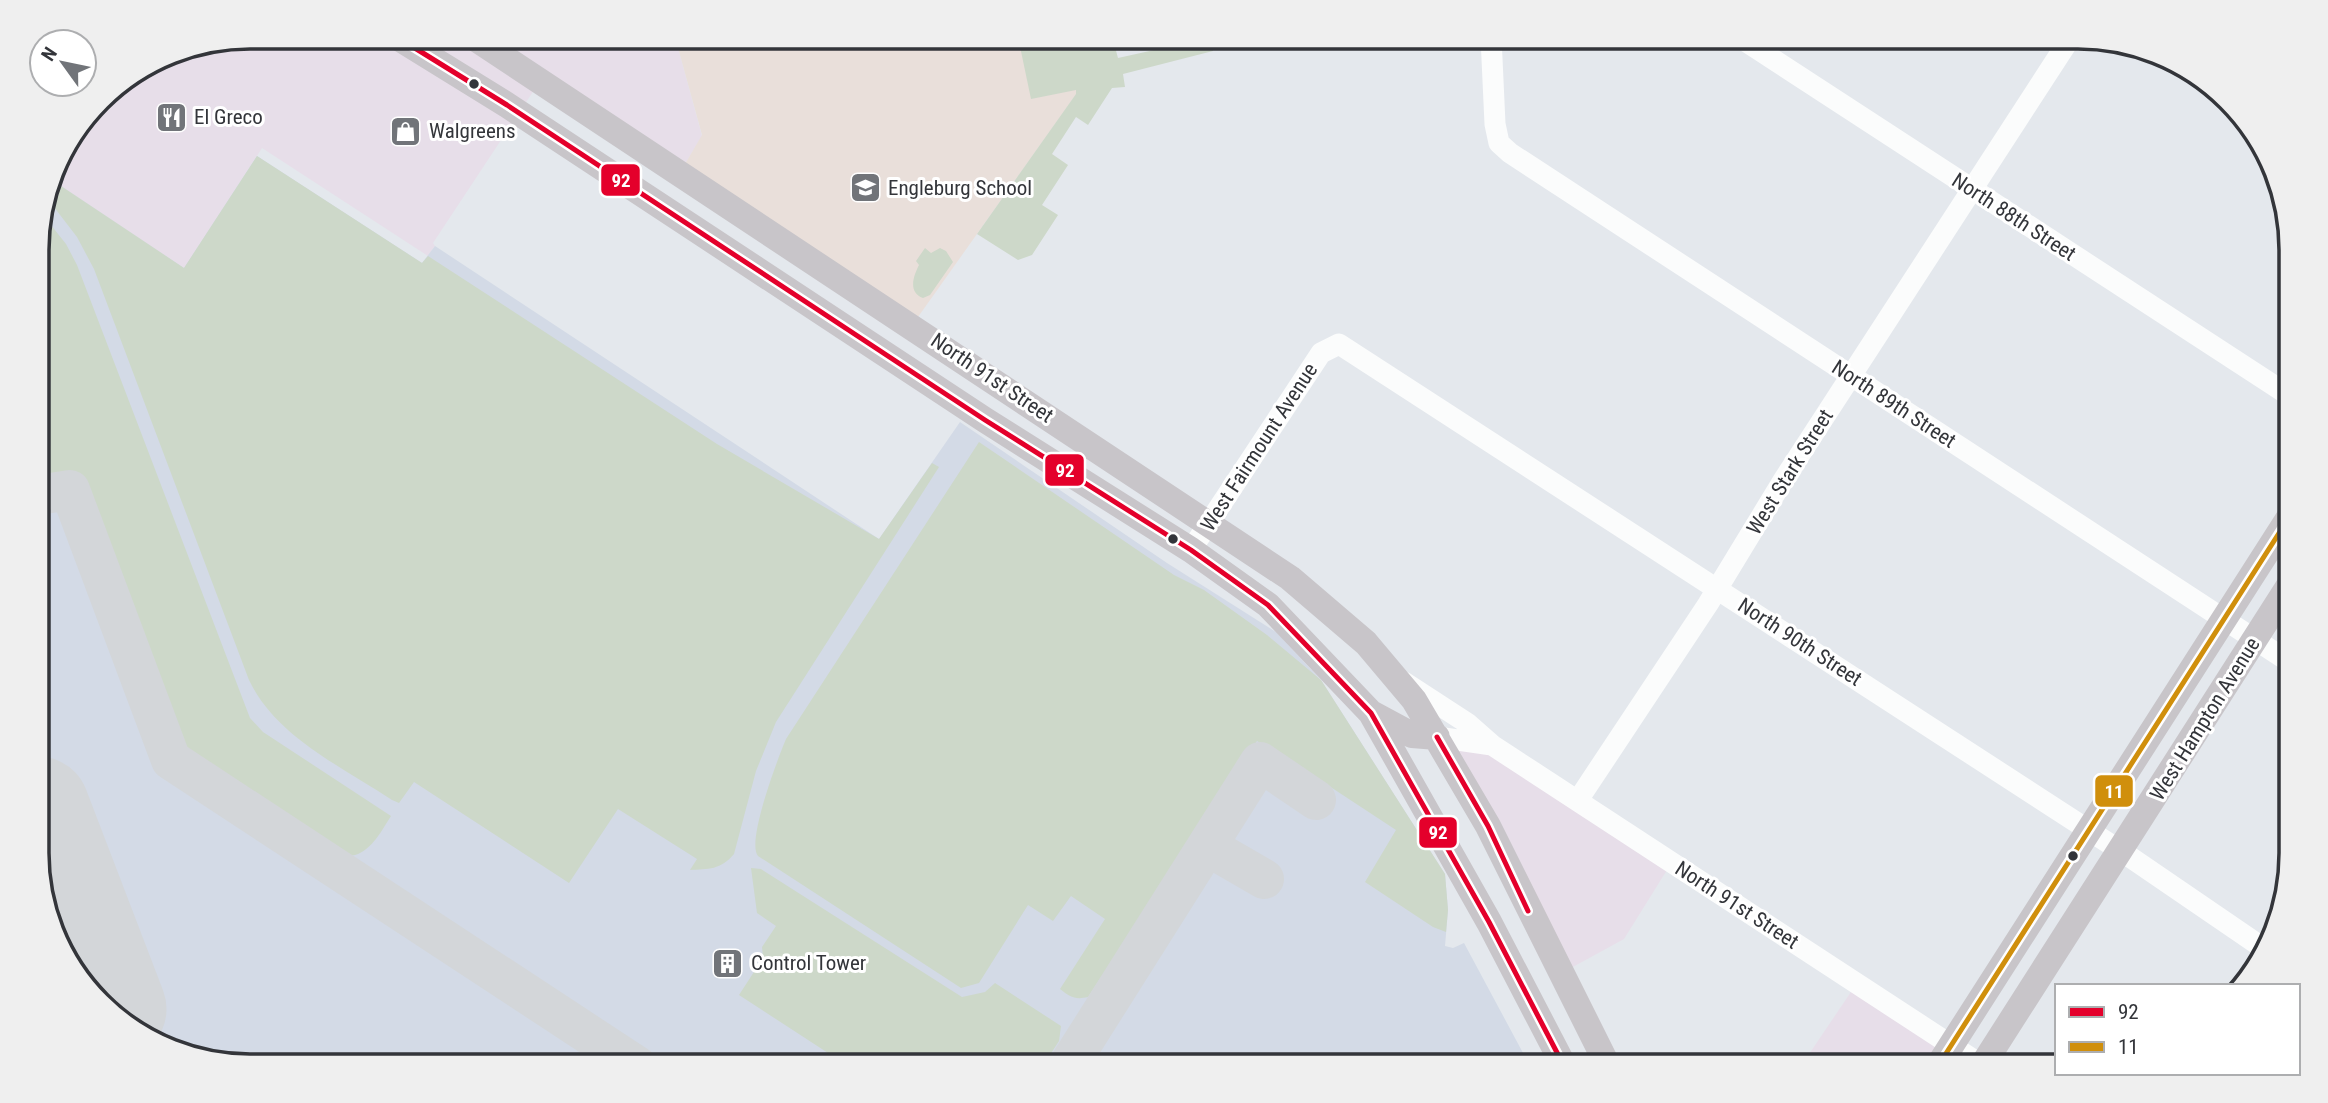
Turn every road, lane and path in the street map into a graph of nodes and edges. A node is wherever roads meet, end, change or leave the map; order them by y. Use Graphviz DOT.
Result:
graph roads {
  1 [pos="416,49"];
  2 [pos="491,49"];
  3 [pos="1492,49"];
  4 [pos="1757,49"];
  5 [pos="2063,49"];
  6 [pos="1972,190"];
  7 [pos="1329,347"];
  8 [pos="1851,376"];
  9 [pos="2279,389"];
  10 [pos="1208,524"];
  11 [pos="2279,533"];
  12 [pos="1191,550"];
  13 [pos="1718,588"];
  14 [pos="2279,602"];
  15 [pos="2224,619"];
  16 [pos="2255,640"];
  17 [pos="2279,655"];
  18 [pos="1392,674"];
  19 [pos="1371,713"];
  20 [pos="1437,737"];
  21 [pos="1492,745"];
  22 [pos="1577,800"];
  23 [pos="2088,830"];
  24 [pos="2121,851"];
  25 [pos="2257,944"];
  26 [pos="1558,1054"];
  27 [pos="1602,1054"];
  28 [pos="1944,1054"];
  29 [pos="1946,1054"];
  30 [pos="1990,1054"];
  1 -- 12 [label="main road, North 91st Street"];
  2 -- 10 [label="main road, North 91st Street"];
  3 -- 8 [label="street, North 89th Street"];
  4 -- 6 [label="street, North 88th Street"];
  5 -- 6 [label="street, West Stark Street"];
  6 -- 8 [label="street, West Stark Street"];
  6 -- 9 [label="street, North 88th Street"];
  7 -- 10 [label="street, West Fairmount Avenue"];
  7 -- 13 [label="street, North 90th Street"];
  8 -- 13 [label="street, West Stark Street"];
  8 -- 15 [label="street, North 89th Street"];
  10 -- 12 [label="street, West Fairmount Avenue"];
  10 -- 18 [label="main road, North 91st Street"];
  11 -- 15 [label="main road, West Hampton Avenue"];
  12 -- 19 [label="main road, North 91st Street"];
  13 -- 22 [label="street, West Stark Street"];
  13 -- 23 [label="street, North 90th Street"];
  14 -- 16 [label="main road, West Hampton Avenue"];
  15 -- 16 [label="street, North 89th Street"];
  15 -- 23 [label="main road, West Hampton Avenue"];
  16 -- 17 [label="street, North 89th Street"];
  16 -- 24 [label="main road, West Hampton Avenue"];
  18 -- 20 [label="main road"];
  18 -- 21 [label="street, North 91st Street"];
  19 -- 20 [label="main road"];
  19 -- 26 [label="main road"];
  20 -- 21 [label="street, North 91st Street"];
  20 -- 27 [label="main road"];
  21 -- 22 [label="street, North 91st Street"];
  22 -- 28 [label="street, North 91st Street"];
  23 -- 24 [label="street, North 90th Street"];
  23 -- 29 [label="main road, West Hampton Avenue"];
  24 -- 25 [label="street, North 90th Street"];
  24 -- 30 [label="main road, West Hampton Avenue"];
}
